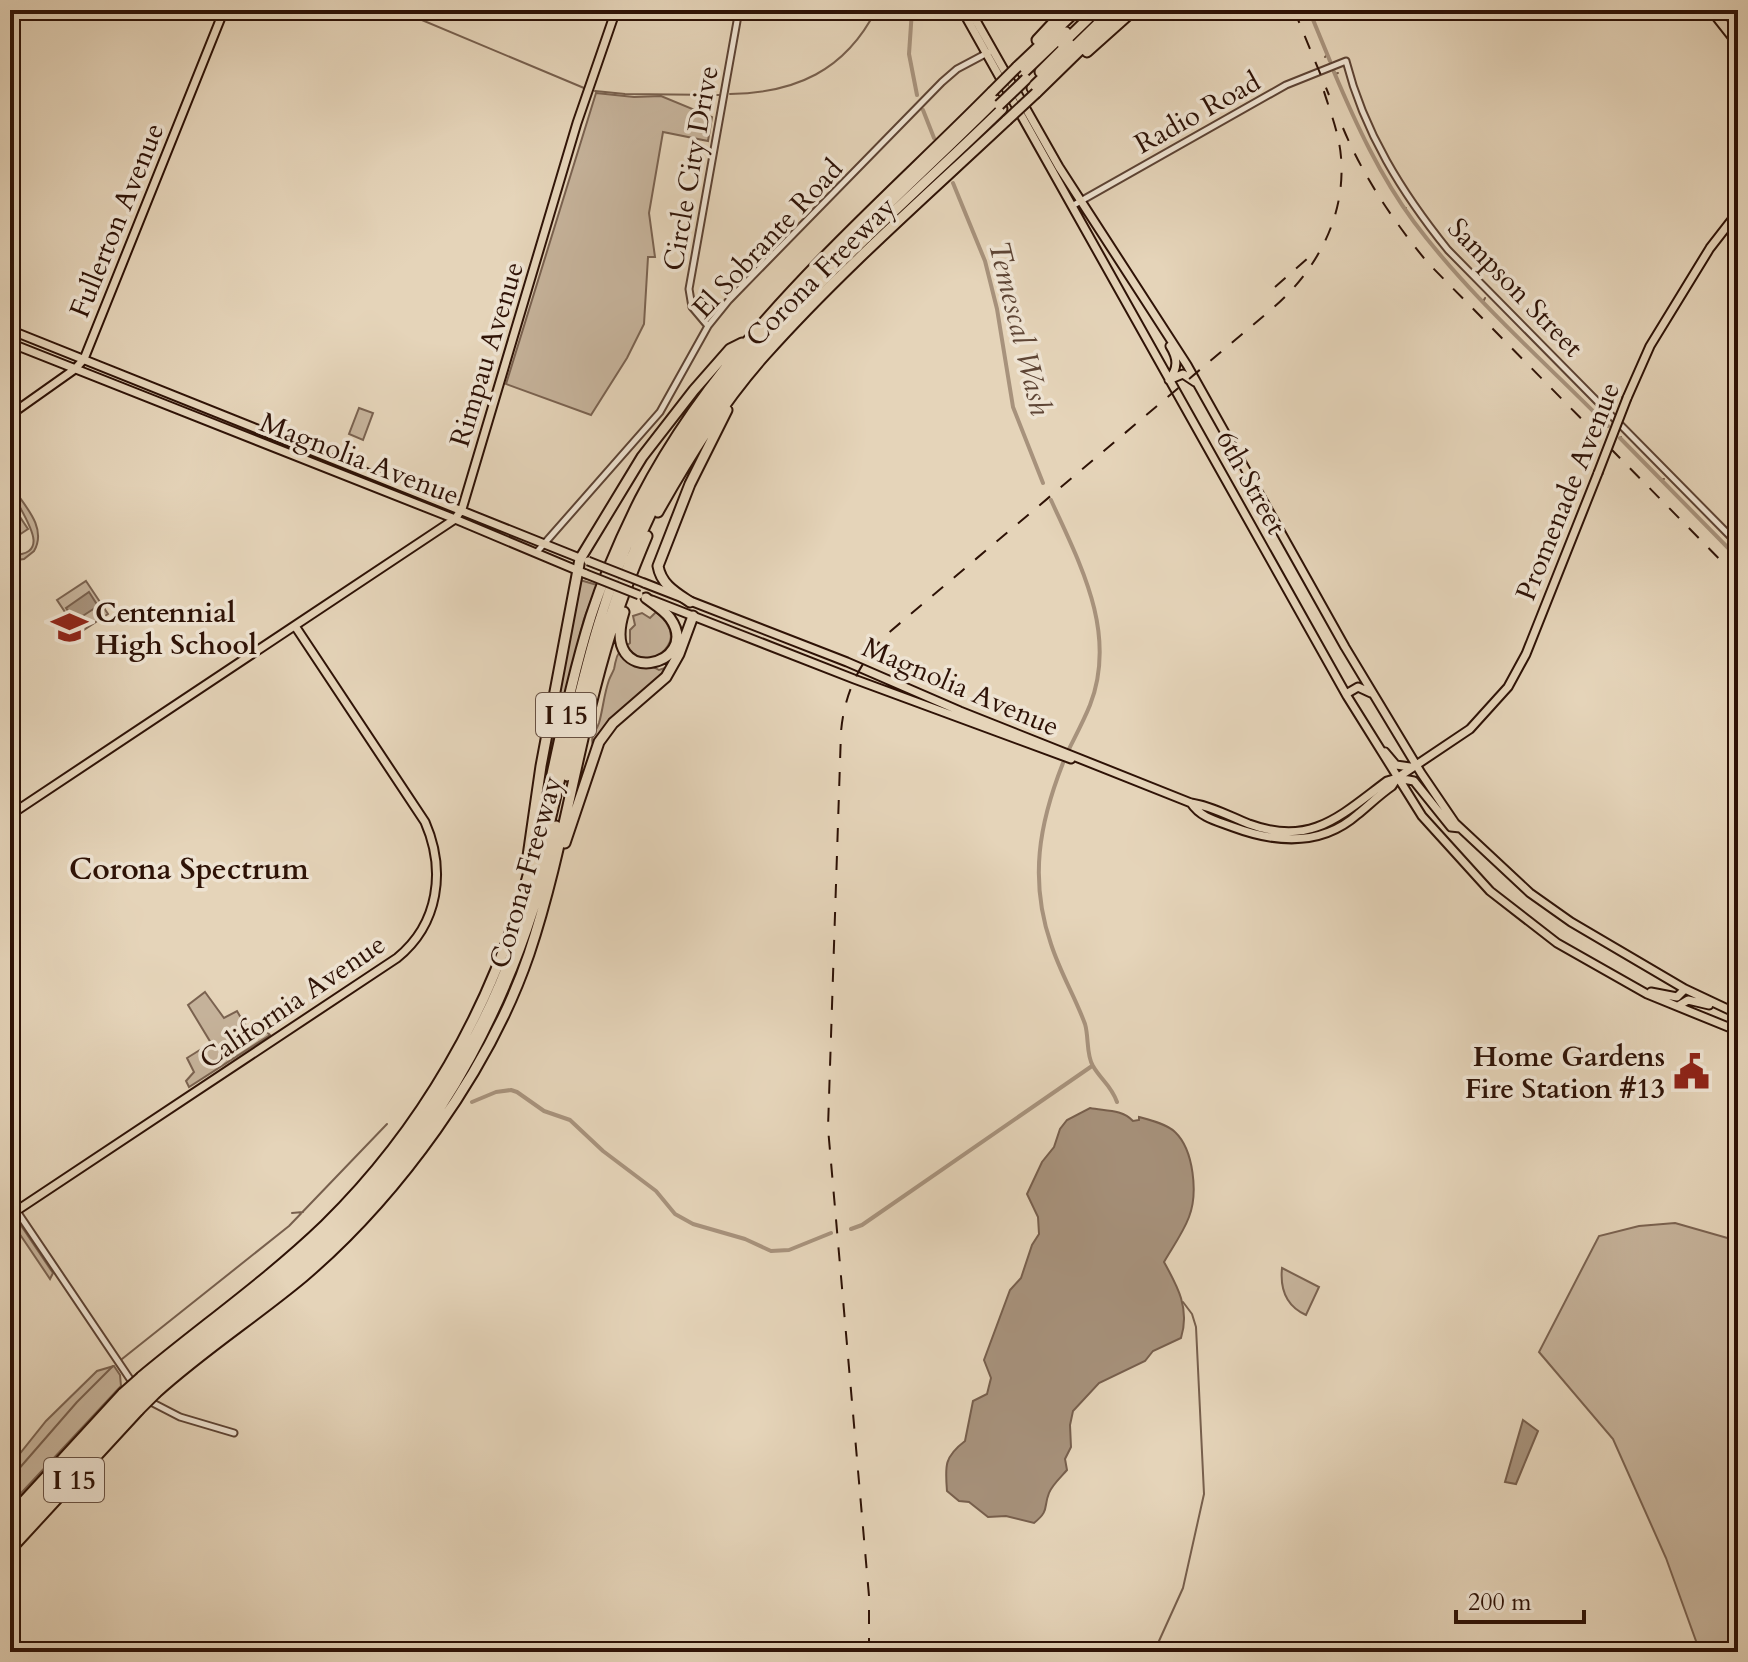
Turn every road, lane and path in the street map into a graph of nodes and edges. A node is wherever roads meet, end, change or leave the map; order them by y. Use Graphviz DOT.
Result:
graph roads {
  1 [pos="224,10"];
  2 [pos="616,10"];
  3 [pos="739,10"];
  4 [pos="962,10"];
  5 [pos="970,10"];
  6 [pos="1065,10"];
  7 [pos="1077,10"];
  8 [pos="1089,10"];
  9 [pos="1097,10"];
  10 [pos="1104,10"];
  11 [pos="1112,10"];
  12 [pos="1121,10"];
  13 [pos="1134,10"];
  14 [pos="1712,10"];
  15 [pos="1720,10"];
  16 [pos="1731,10"];
  17 [pos="1738,19"];
  18 [pos="1738,34"];
  19 [pos="1738,43"];
  20 [pos="990,51"];
  21 [pos="1070,61"];
  22 [pos="1346,61"];
  23 [pos="1025,78"];
  24 [pos="1000,107"];
  25 [pos="957,149"];
  26 [pos="933,172"];
  27 [pos="1080,201"];
  28 [pos="1072,206"];
  29 [pos="1738,212"];
  30 [pos="789,312"];
  31 [pos="1154,313"];
  32 [pos="708,326"];
  33 [pos="10,330"];
  34 [pos="749,339"];
  35 [pos="10,343"];
  36 [pos="84,359"];
  37 [pos="75,369"];
  38 [pos="1169,380"];
  39 [pos="160,389"];
  40 [pos="1204,395"];
  41 [pos="730,399"];
  42 [pos="155,401"];
  43 [pos="218,414"];
  44 [pos="10,415"];
  45 [pos="214,425"];
  46 [pos="376,477"];
  47 [pos="372,488"];
  48 [pos="462,509"];
  49 [pos="455,519"];
  50 [pos="543,544"];
  51 [pos="1738,544"];
  52 [pos="536,553"];
  53 [pos="640,554"];
  54 [pos="584,560"];
  55 [pos="581,572"];
  56 [pos="642,596"];
  57 [pos="690,602"];
  58 [pos="693,616"];
  59 [pos="295,626"];
  60 [pos="1346,694"];
  61 [pos="1376,697"];
  62 [pos="1359,718"];
  63 [pos="1054,751"];
  64 [pos="1416,765"];
  65 [pos="1397,778"];
  66 [pos="1191,803"];
  67 [pos="1361,812"];
  68 [pos="10,815"];
  69 [pos="1422,816"];
  70 [pos="1460,828"];
  71 [pos="554,868"];
  72 [pos="526,884"];
  73 [pos="1633,987"];
  74 [pos="1685,989"];
  75 [pos="1678,1006"];
  76 [pos="1736,1013"];
  77 [pos="483,1016"];
  78 [pos="1738,1031"];
  79 [pos="454,1055"];
  80 [pos="402,1162"];
  81 [pos="10,1201"];
  82 [pos="377,1204"];
  83 [pos="13,1213"];
  84 [pos="235,1300"];
  85 [pos="205,1334"];
  86 [pos="148,1385"];
  87 [pos="131,1405"];
  88 [pos="234,1433"];
  89 [pos="10,1516"];
  90 [pos="10,1526"];
  91 [pos="10,1538"];
  92 [pos="10,1550"];
  1 -- 36 [label="main road, Fullerton Avenue"];
  2 -- 48 [label="main road, Rimpau Avenue"];
  3 -- 32 [label="street, Circle City Drive"];
  4 -- 20 [label="main road"];
  5 -- 20 [label="main road"];
  6 -- 23 [label="highway"];
  7 -- 23 [label="highway, Corona Freeway / I 15"];
  8 -- 23 [label="highway"];
  9 -- 23 [label="highway"];
  10 -- 23 [label="highway"];
  11 -- 23 [label="highway"];
  12 -- 21 [label="highway, Corona Freeway / I 15"];
  13 -- 21 [label="highway"];
  14 -- 19 [label="highway"];
  15 -- 18 [label="highway"];
  16 -- 17 [label="highway"];
  20 -- 27 [label="main road, 6th Street"];
  20 -- 28 [label="main road, 6th Street"];
  20 -- 32 [label="street, El Sobrante Road"];
  21 -- 23 [label="highway, Corona Freeway / I 15"];
  22 -- 27 [label="street, Radio Road"];
  22 -- 51 [label="street, Sampson Street"];
  23 -- 24 [label="highway, Corona Freeway / I 15, bridge"];
  23 -- 24 [label="highway"];
  23 -- 24 [label="highway, Corona Freeway / I 15, bridge"];
  24 -- 25 [label="highway, Corona Freeway / I 15"];
  24 -- 25 [label="highway, Corona Freeway / I 15"];
  25 -- 26 [label="highway, Corona Freeway / I 15"];
  25 -- 26 [label="highway, Corona Freeway / I 15"];
  26 -- 30 [label="highway"];
  26 -- 30 [label="highway"];
  26 -- 34 [label="highway, Corona Freeway / I 15"];
  26 -- 41 [label="highway, Corona Freeway / I 15"];
  27 -- 28 [label="street, Radio Road"];
  27 -- 31 [label="main road, 6th Street"];
  28 -- 38 [label="main road, 6th Street"];
  29 -- 64 [label="main road, Promenade Avenue, bridge"];
  30 -- 77 [label="highway"];
  30 -- 80 [label="highway"];
  31 -- 38 [label="main road"];
  31 -- 40 [label="main road, 6th Street"];
  32 -- 50 [label="street, El Sobrante Road"];
  33 -- 36 [label="main road, Magnolia Avenue"];
  34 -- 54 [label="highway"];
  34 -- 72 [label="highway, Corona Freeway / I 15"];
  35 -- 37 [label="main road, Magnolia Avenue"];
  36 -- 37 [label="main road, Fullerton Avenue"];
  36 -- 39 [label="main road, Magnolia Avenue"];
  37 -- 42 [label="main road, Magnolia Avenue"];
  37 -- 44 [label="main road, Fullerton Avenue"];
  38 -- 40 [label="main road"];
  38 -- 60 [label="main road, 6th Street"];
  39 -- 42 [label="main road"];
  39 -- 43 [label="main road, Magnolia Avenue"];
  40 -- 61 [label="main road, 6th Street"];
  41 -- 53 [label="highway, Corona Freeway / I 15"];
  41 -- 57 [label="highway"];
  42 -- 45 [label="main road, Magnolia Avenue"];
  43 -- 45 [label="main road"];
  43 -- 46 [label="main road, Magnolia Avenue"];
  45 -- 47 [label="main road, Magnolia Avenue"];
  46 -- 47 [label="main road"];
  46 -- 48 [label="main road, Magnolia Avenue"];
  47 -- 49 [label="main road, Magnolia Avenue"];
  48 -- 49 [label="main road, Rimpau Avenue"];
  48 -- 50 [label="main road, Magnolia Avenue"];
  49 -- 52 [label="main road, Magnolia Avenue"];
  49 -- 59 [label="main road, Rimpau Avenue"];
  50 -- 52 [label="street, El Sobrante Road"];
  50 -- 54 [label="main road, Magnolia Avenue"];
  52 -- 55 [label="main road, Magnolia Avenue"];
  53 -- 56 [label="highway"];
  53 -- 71 [label="highway, Corona Freeway / I 15"];
  54 -- 55 [label="highway"];
  54 -- 57 [label="main road, Magnolia Avenue, bridge"];
  55 -- 56 [label="main road, Magnolia Avenue, bridge"];
  55 -- 72 [label="highway"];
  56 -- 58 [label="main road, Magnolia Avenue"];
  57 -- 58 [label="main road"];
  57 -- 63 [label="main road, Magnolia Avenue"];
  58 -- 63 [label="main road, Magnolia Avenue"];
  58 -- 71 [label="highway"];
  59 -- 68 [label="main road, Rimpau Avenue"];
  59 -- 83 [label="main road, California Avenue"];
  60 -- 61 [label="main road"];
  60 -- 62 [label="main road, 6th Street"];
  61 -- 64 [label="main road, 6th Street"];
  62 -- 64 [label="main road"];
  62 -- 65 [label="main road, 6th Street"];
  63 -- 66 [label="main road, Magnolia Avenue"];
  64 -- 65 [label="main road, Magnolia Avenue"];
  64 -- 70 [label="main road"];
  65 -- 66 [label="main road, Magnolia Avenue"];
  65 -- 67 [label="main road, Magnolia Avenue"];
  65 -- 69 [label="main road"];
  65 -- 70 [label="main road"];
  66 -- 67 [label="main road, Magnolia Avenue"];
  67 -- 69 [label="main road"];
  69 -- 73 [label="main road"];
  70 -- 74 [label="main road"];
  71 -- 82 [label="highway, Corona Freeway / I 15"];
  72 -- 79 [label="highway, Corona Freeway / I 15"];
  73 -- 74 [label="main road"];
  73 -- 75 [label="main road"];
  74 -- 76 [label="main road"];
  75 -- 76 [label="main road"];
  75 -- 78 [label="main road"];
  77 -- 79 [label="highway"];
  77 -- 85 [label="highway"];
  79 -- 84 [label="highway, Corona Freeway / I 15"];
  80 -- 82 [label="highway"];
  80 -- 86 [label="highway"];
  81 -- 83 [label="street"];
  82 -- 86 [label="highway, Corona Freeway / I 15"];
  83 -- 88 [label="street"];
  84 -- 85 [label="highway"];
  84 -- 86 [label="highway, Corona Freeway / I 15"];
  85 -- 86 [label="highway"];
  86 -- 87 [label="highway, Corona Freeway / I 15, bridge"];
  86 -- 87 [label="highway, Corona Freeway / I 15, bridge"];
  87 -- 89 [label="highway, Corona Freeway / I 15"];
  87 -- 90 [label="highway"];
  87 -- 91 [label="highway"];
  87 -- 92 [label="highway, Corona Freeway / I 15"];
}
